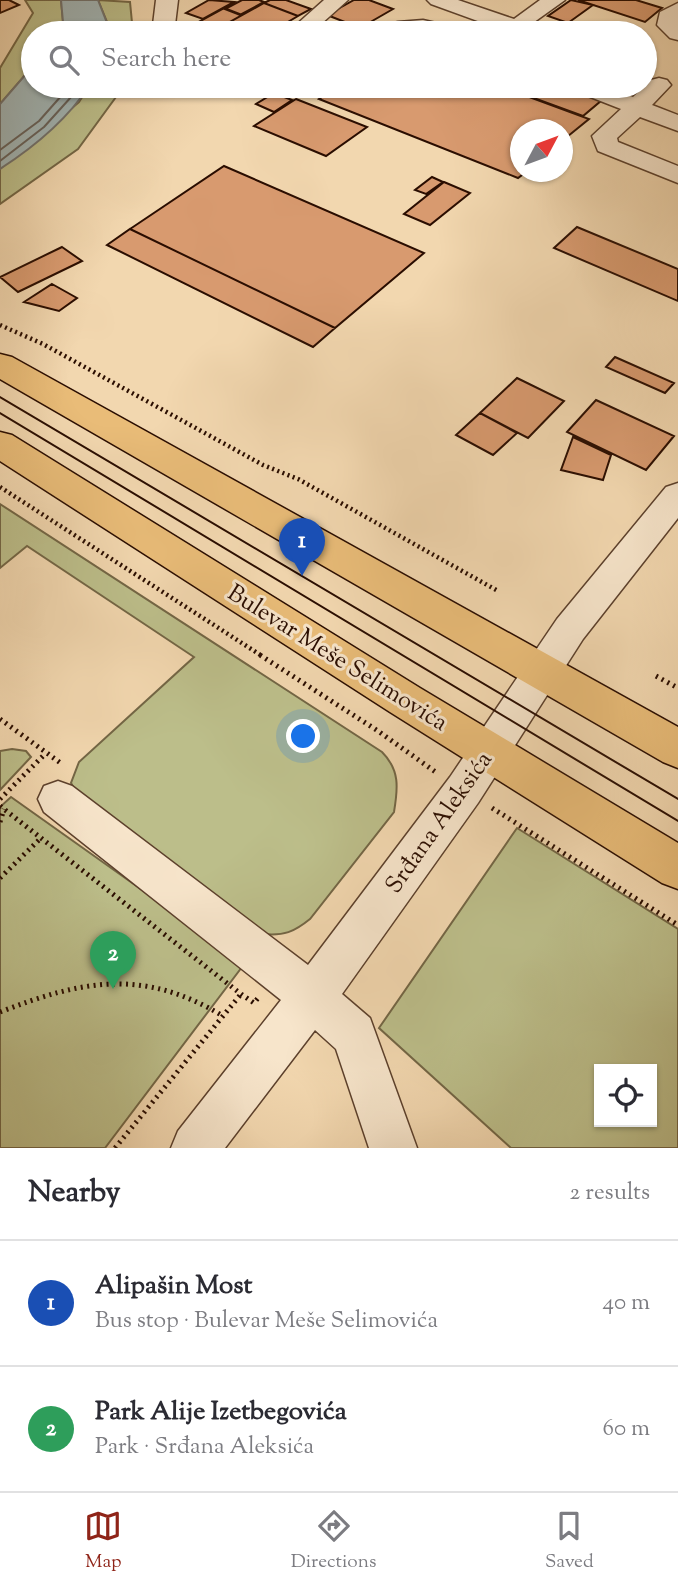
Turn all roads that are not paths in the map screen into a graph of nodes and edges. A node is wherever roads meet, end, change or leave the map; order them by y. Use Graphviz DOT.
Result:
graph roads {
  1 [pos="167,0"];
  2 [pos="337,0"];
  3 [pos="438,0"];
  4 [pos="467,0"];
  5 [pos="554,0"];
  6 [pos="678,9"];
  7 [pos="164,21"];
  8 [pos="313,21"];
  9 [pos="513,21"];
  10 [pos="519,21"];
  11 [pos="538,21"];
  12 [pos="678,33"];
  13 [pos="614,98"];
  14 [pos="645,98"];
  15 [pos="637,107"];
  16 [pos="678,124"];
  17 [pos="678,175"];
  18 [pos="0,365"];
  19 [pos="0,444"];
  20 [pos="678,495"];
  21 [pos="541,670"];
  22 [pos="678,749"];
  23 [pos="489,751"];
  24 [pos="60,782"];
  25 [pos="678,868"];
  26 [pos="313,996"];
  27 [pos="195,1148"];
  28 [pos="393,1148"];
  1 -- 7 [label="street"];
  2 -- 8 [label="street"];
  3 -- 9 [label="street"];
  4 -- 10 [label="street"];
  5 -- 11 [label="street"];
  6 -- 12 [label="street"];
  13 -- 15 [label="street"];
  14 -- 15 [label="street"];
  15 -- 16 [label="street"];
  15 -- 17 [label="street"];
  18 -- 21 [label="main road"];
  19 -- 23 [label="main road, Bulevar Meše Selimovića"];
  20 -- 21 [label="street, Srđana Aleksića"];
  21 -- 22 [label="main road"];
  21 -- 23 [label="street, Srđana Aleksića"];
  23 -- 25 [label="main road, Bulevar Meše Selimovića"];
  23 -- 26 [label="street, Srđana Aleksića"];
  24 -- 26 [label="street"];
  26 -- 27 [label="street, Srđana Aleksića"];
  26 -- 28 [label="street"];
}
